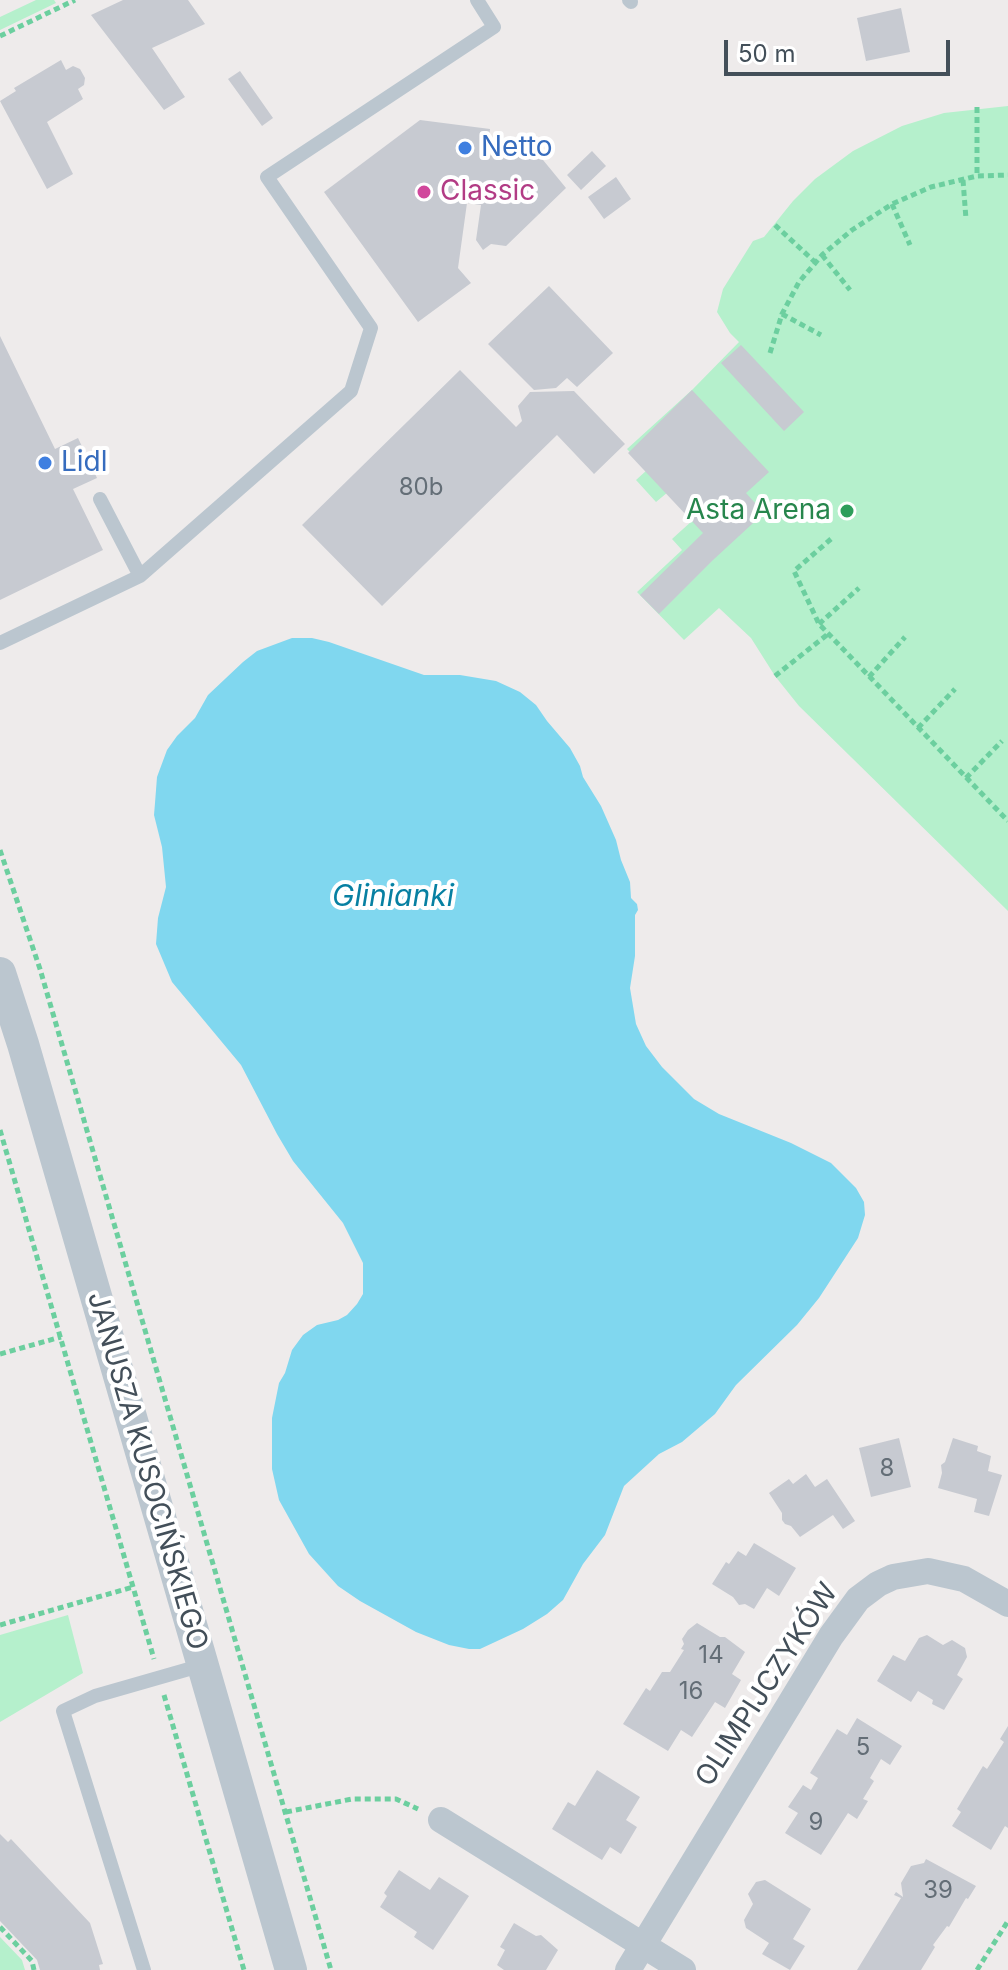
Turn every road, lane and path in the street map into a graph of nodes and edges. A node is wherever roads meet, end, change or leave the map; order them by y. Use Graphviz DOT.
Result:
graph roads {
  1 [pos="75,0"];
  2 [pos="477,0"];
  3 [pos="0,36"];
  4 [pos="977,107"];
  5 [pos="1008,175"];
  6 [pos="977,176"];
  7 [pos="963,180"];
  8 [pos="892,204"];
  9 [pos="966,219"];
  10 [pos="775,225"];
  11 [pos="910,245"];
  12 [pos="822,255"];
  13 [pos="816,263"];
  14 [pos="850,290"];
  15 [pos="782,314"];
  16 [pos="821,335"];
  17 [pos="770,353"];
  18 [pos="100,499"];
  19 [pos="831,539"];
  20 [pos="140,576"];
  21 [pos="859,588"];
  22 [pos="819,624"];
  23 [pos="828,634"];
  24 [pos="905,637"];
  25 [pos="0,643"];
  26 [pos="775,676"];
  27 [pos="869,677"];
  28 [pos="955,689"];
  29 [pos="918,728"];
  30 [pos="1002,741"];
  31 [pos="966,778"];
  32 [pos="1008,821"];
  33 [pos="0,850"];
  34 [pos="0,973"];
  35 [pos="0,1130"];
  36 [pos="61,1337"];
  37 [pos="0,1354"];
  38 [pos="133,1587"];
  39 [pos="1008,1604"];
  40 [pos="0,1625"];
  41 [pos="203,1665"];
  42 [pos="159,1679"];
  43 [pos="286,1812"];
  44 [pos="441,1820"];
  45 [pos="1008,1921"];
  46 [pos="0,1927"];
  47 [pos="642,1945"];
  48 [pos="34,1970"];
  49 [pos="144,1970"];
  50 [pos="244,1970"];
  51 [pos="291,1970"];
  52 [pos="331,1970"];
  53 [pos="628,1970"];
  54 [pos="683,1970"];
  55 [pos="977,1970"];
  1 -- 3 [label="path"];
  2 -- 20 [label="lane"];
  4 -- 6 [label="path"];
  5 -- 6 [label="path"];
  6 -- 7 [label="path"];
  7 -- 8 [label="path"];
  7 -- 9 [label="path"];
  8 -- 11 [label="path"];
  8 -- 12 [label="path"];
  10 -- 13 [label="path"];
  12 -- 13 [label="path"];
  12 -- 14 [label="path"];
  13 -- 15 [label="path"];
  15 -- 16 [label="path"];
  15 -- 17 [label="path"];
  18 -- 20 [label="lane"];
  19 -- 22 [label="path"];
  20 -- 25 [label="lane"];
  21 -- 22 [label="path"];
  22 -- 23 [label="path"];
  23 -- 26 [label="path"];
  23 -- 27 [label="path"];
  24 -- 27 [label="path"];
  27 -- 29 [label="path"];
  28 -- 29 [label="path"];
  29 -- 31 [label="path"];
  30 -- 31 [label="path"];
  31 -- 32 [label="path"];
  33 -- 43 [label="path"];
  34 -- 41 [label="street, JANUSZA KUSOCIŃSKIEGO"];
  35 -- 36 [label="path"];
  36 -- 37 [label="path"];
  36 -- 38 [label="path"];
  38 -- 40 [label="path"];
  38 -- 42 [label="path"];
  39 -- 47 [label="street, OLIMPIJCZYKÓW"];
  41 -- 42 [label="lane"];
  41 -- 51 [label="street, JANUSZA KUSOCIŃSKIEGO"];
  42 -- 49 [label="lane"];
  42 -- 50 [label="path"];
  43 -- 44 [label="path"];
  43 -- 52 [label="path"];
  44 -- 47 [label="street"];
  45 -- 55 [label="path"];
  46 -- 48 [label="path"];
  47 -- 53 [label="street, OLIMPIJCZYKÓW"];
  47 -- 54 [label="street"];
}
